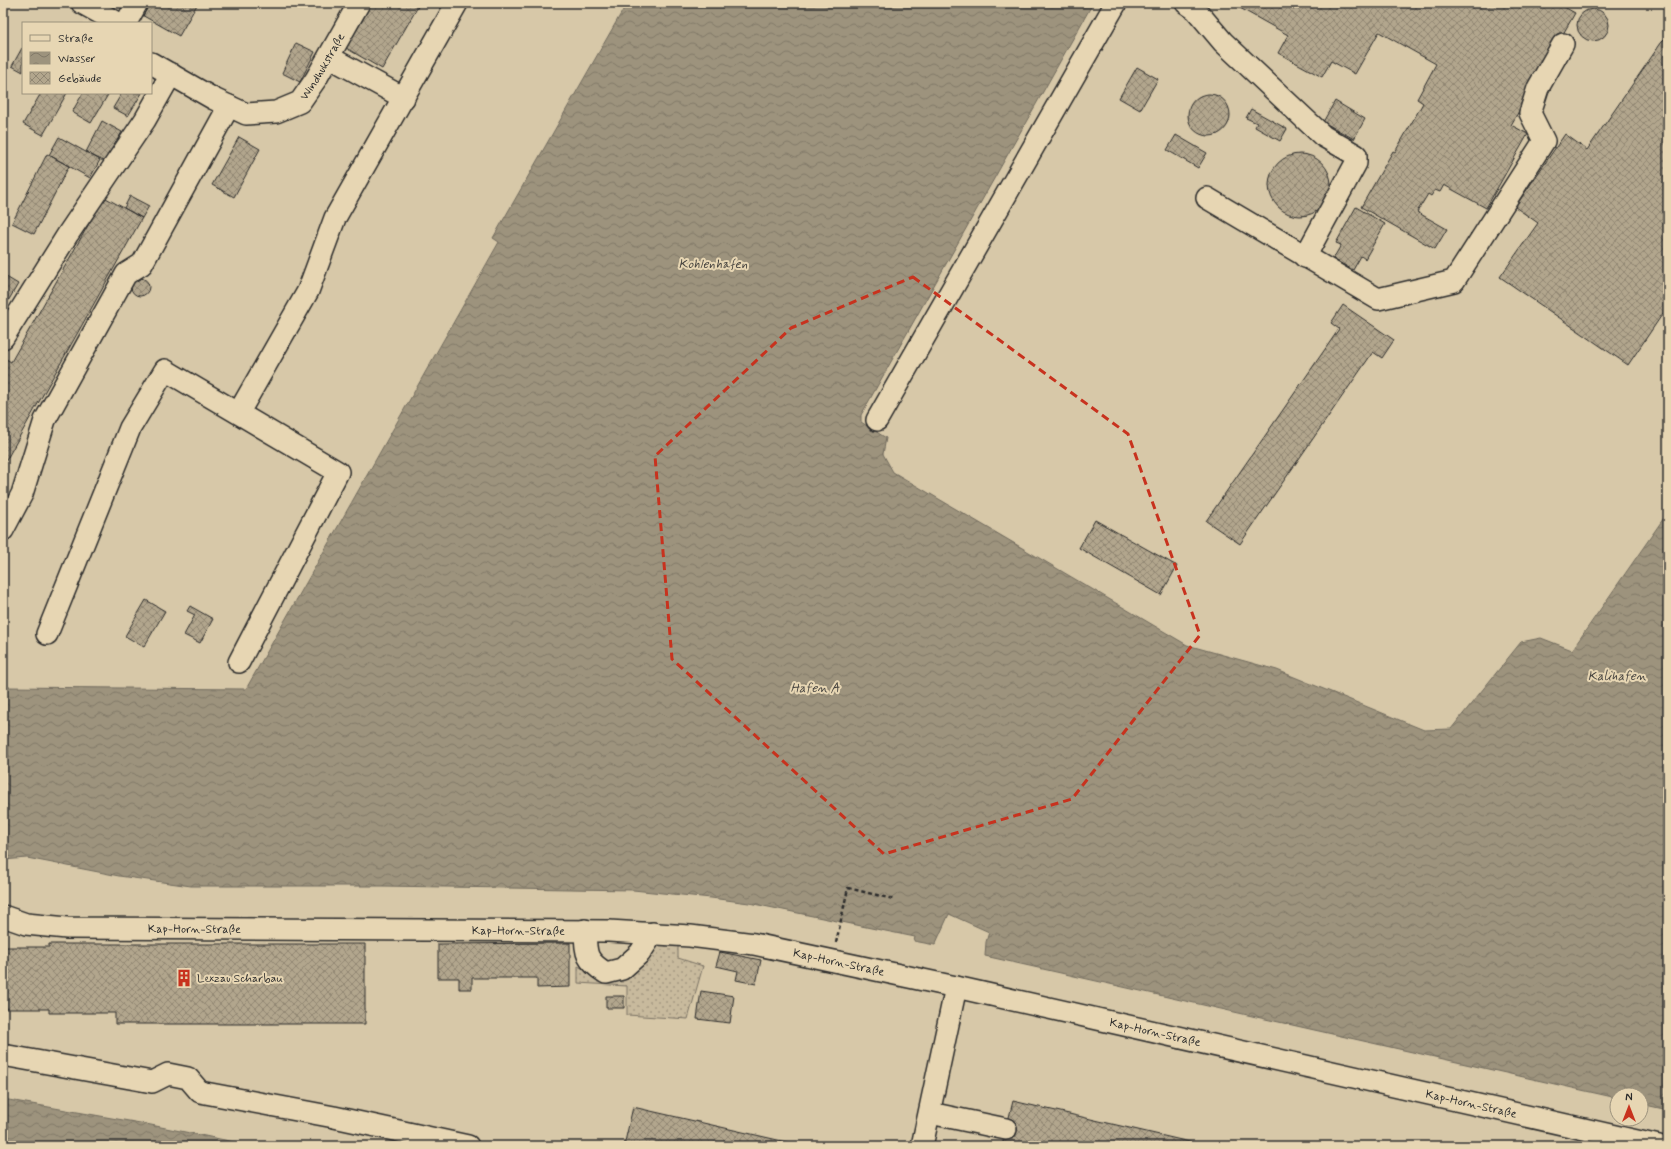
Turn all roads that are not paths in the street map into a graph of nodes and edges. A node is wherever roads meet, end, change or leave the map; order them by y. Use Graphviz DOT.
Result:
graph roads {
  1 [pos="82,3"];
  2 [pos="137,3"];
  3 [pos="359,3"];
  4 [pos="457,3"];
  5 [pos="1116,3"];
  6 [pos="1186,3"];
  7 [pos="116,22"];
  8 [pos="127,22"];
  9 [pos="1563,44"];
  10 [pos="329,57"];
  11 [pos="152,64"];
  12 [pos="170,74"];
  13 [pos="404,98"];
  14 [pos="237,110"];
  15 [pos="1207,198"];
  16 [pos="1305,257"];
  17 [pos="3,338"];
  18 [pos="239,412"];
  19 [pos="877,420"];
  20 [pos="3,530"];
  21 [pos="47,634"];
  22 [pos="239,662"];
  23 [pos="3,916"];
  24 [pos="26,924"];
  25 [pos="3,925"];
  26 [pos="585,930"];
  27 [pos="653,933"];
  28 [pos="956,987"];
  29 [pos="3,1055"];
  30 [pos="930,1112"];
  31 [pos="1006,1129"];
  32 [pos="468,1146"];
  33 [pos="922,1146"];
  34 [pos="1659,1146"];
  1 -- 7 [label="street"];
  2 -- 8 [label="street"];
  3 -- 10 [label="street, Windhukstraße"];
  4 -- 13 [label="street"];
  5 -- 19 [label="street"];
  6 -- 16 [label="street"];
  9 -- 16 [label="street"];
  10 -- 13 [label="street"];
  10 -- 14 [label="street, Windhukstraße"];
  11 -- 12 [label="street"];
  12 -- 14 [label="street"];
  12 -- 17 [label="street"];
  13 -- 18 [label="street"];
  14 -- 20 [label="street"];
  15 -- 16 [label="street"];
  18 -- 21 [label="street"];
  18 -- 22 [label="street"];
  23 -- 24 [label="street, Kap-Horn-Straße"];
  24 -- 25 [label="street"];
  24 -- 26 [label="street, Kap-Horn-Straße"];
  26 -- 27 [label="street, Kap-Horn-Straße"];
  26 -- 27 [label="street"];
  27 -- 28 [label="street, Kap-Horn-Straße"];
  28 -- 30 [label="street"];
  28 -- 34 [label="street, Kap-Horn-Straße"];
  29 -- 32 [label="street"];
  30 -- 31 [label="street"];
  30 -- 33 [label="street"];
}
